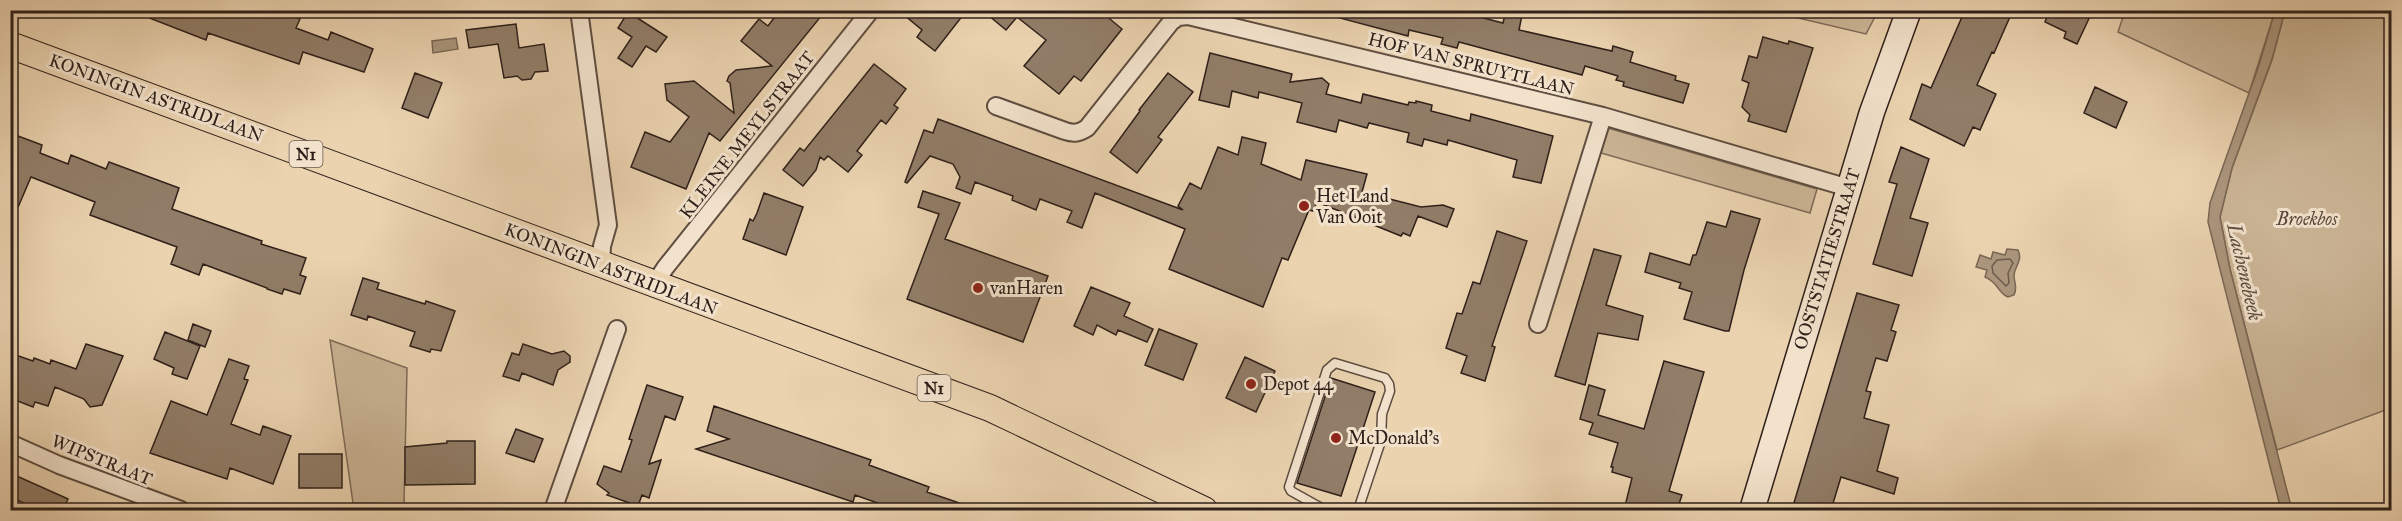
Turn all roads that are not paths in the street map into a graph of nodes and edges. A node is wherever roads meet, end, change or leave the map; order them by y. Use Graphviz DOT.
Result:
graph roads {
  1 [pos="579,10"];
  2 [pos="871,10"];
  3 [pos="1909,10"];
  4 [pos="10,45"];
  5 [pos="996,106"];
  6 [pos="1603,116"];
  7 [pos="1849,188"];
  8 [pos="601,265"];
  9 [pos="654,285"];
  10 [pos="1538,324"];
  11 [pos="617,329"];
  12 [pos="10,443"];
  13 [pos="181,510"];
  14 [pos="553,510"];
  15 [pos="1204,510"];
  16 [pos="1325,510"];
  17 [pos="1358,510"];
  18 [pos="1752,510"];
  1 -- 8 [label="street"];
  2 -- 9 [label="street, KLEINE MEYLSTRAAT"];
  3 -- 7 [label="street, OOSTSTATIESTRAAT"];
  4 -- 8 [label="main road, KONINGIN ASTRIDLAAN / N1"];
  5 -- 6 [label="street, HOF VAN SPRUYTLAAN"];
  6 -- 7 [label="street, HOF VAN SPRUYTLAAN"];
  6 -- 10 [label="street"];
  7 -- 18 [label="street, OOSTSTATIESTRAAT"];
  8 -- 9 [label="main road, KONINGIN ASTRIDLAAN / N1"];
  9 -- 15 [label="main road, KONINGIN ASTRIDLAAN / N1"];
  11 -- 14 [label="street"];
  12 -- 13 [label="street, WIPSTRAAT"];
  16 -- 17 [label="lane"];
}
